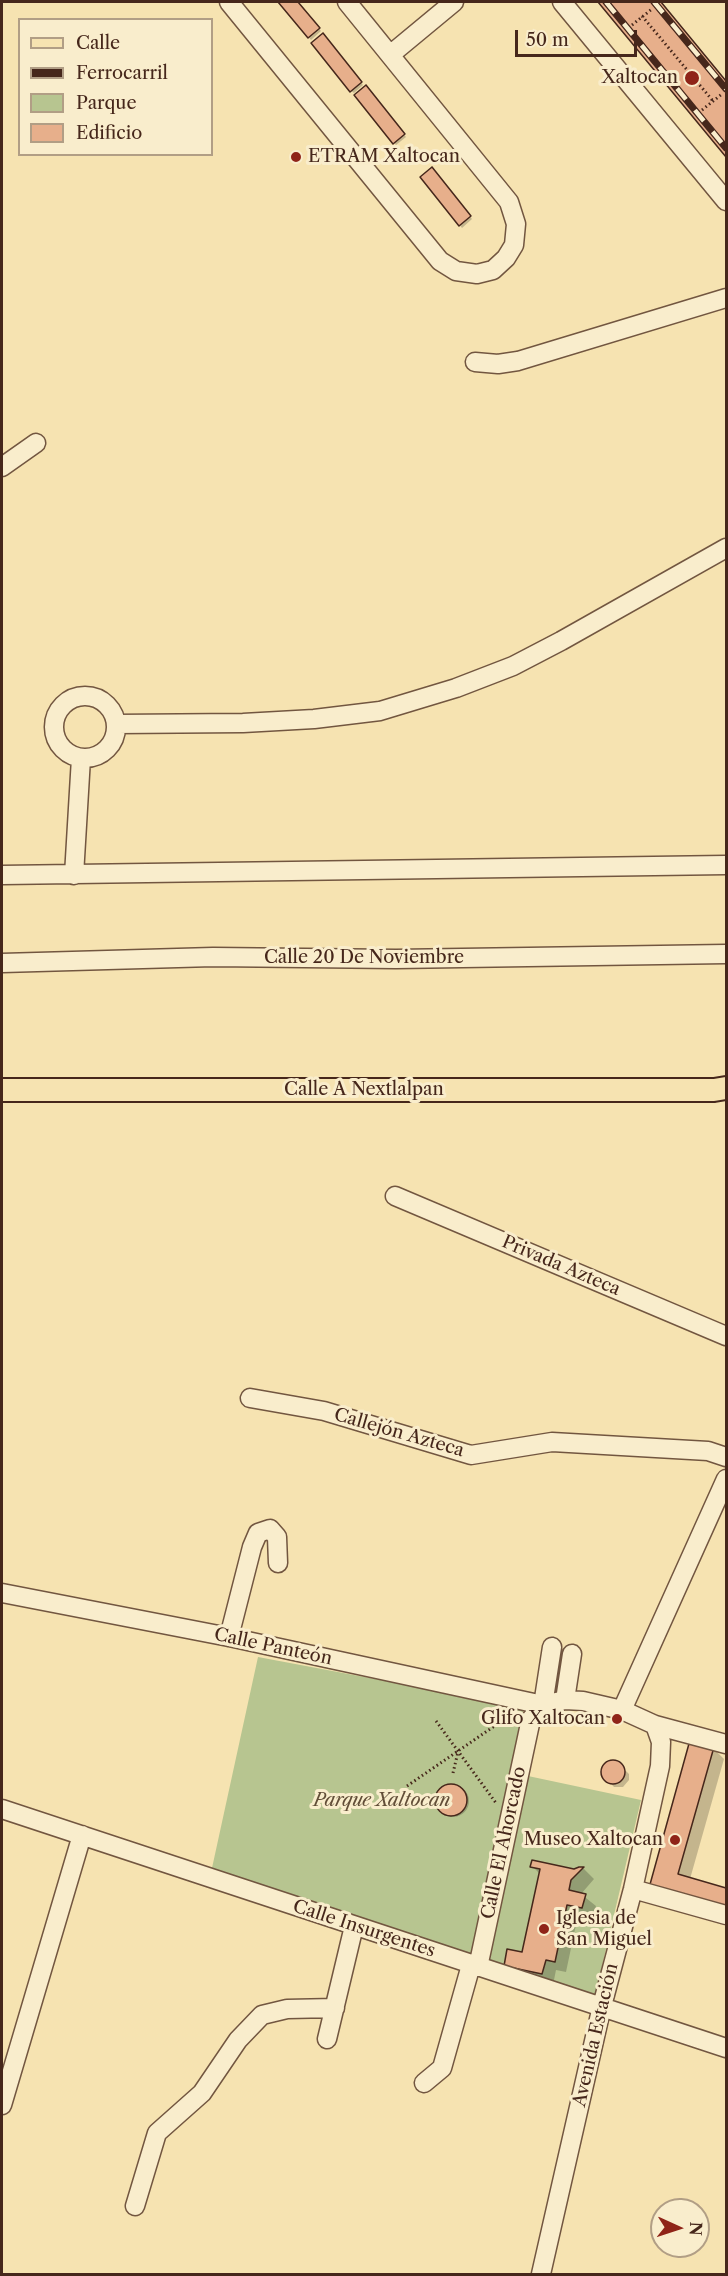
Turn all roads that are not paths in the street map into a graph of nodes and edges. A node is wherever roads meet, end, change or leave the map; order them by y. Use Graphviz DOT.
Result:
graph roads {
  1 [pos="229,2"];
  2 [pos="347,2"];
  3 [pos="454,2"];
  4 [pos="562,2"];
  5 [pos="390,55"];
  6 [pos="726,201"];
  7 [pos="726,298"];
  8 [pos="475,362"];
  9 [pos="36,443"];
  10 [pos="2,467"];
  11 [pos="726,548"];
  12 [pos="116,724"];
  13 [pos="81,758"];
  14 [pos="726,865"];
  15 [pos="2,875"];
  16 [pos="74,875"];
  17 [pos="726,954"];
  18 [pos="2,963"];
  19 [pos="726,1088"];
  20 [pos="2,1090"];
  21 [pos="395,1196"];
  22 [pos="726,1336"];
  23 [pos="250,1398"];
  24 [pos="726,1457"];
  25 [pos="726,1479"];
  26 [pos="278,1563"];
  27 [pos="2,1593"];
  28 [pos="230,1637"];
  29 [pos="552,1647"];
  30 [pos="572,1654"];
  31 [pos="566,1700"];
  32 [pos="543,1705"];
  33 [pos="622,1710"];
  34 [pos="655,1725"];
  35 [pos="726,1744"];
  36 [pos="2,1809"];
  37 [pos="82,1835"];
  38 [pos="633,1889"];
  39 [pos="726,1915"];
  40 [pos="354,1926"];
  41 [pos="474,1966"];
  42 [pos="602,2006"];
  43 [pos="335,2008"];
  44 [pos="327,2040"];
  45 [pos="726,2048"];
  46 [pos="424,2083"];
  47 [pos="2,2105"];
  48 [pos="135,2206"];
  49 [pos="541,2274"];
  1 -- 5 [label="street"];
  2 -- 5 [label="street"];
  3 -- 5 [label="street"];
  4 -- 6 [label="street"];
  7 -- 8 [label="street"];
  9 -- 10 [label="street"];
  11 -- 12 [label="street"];
  12 -- 13 [label="street"];
  12 -- 13 [label="street"];
  13 -- 16 [label="street"];
  14 -- 16 [label="street"];
  15 -- 16 [label="street"];
  17 -- 18 [label="street, Calle 20 De Noviembre"];
  19 -- 20 [label="main road, Calle A Nextlalpan"];
  21 -- 22 [label="street, Privada Azteca"];
  23 -- 24 [label="street, Callejón Azteca"];
  25 -- 33 [label="street"];
  26 -- 28 [label="street"];
  27 -- 28 [label="street, Calle Panteón"];
  28 -- 32 [label="street, Calle Panteón"];
  29 -- 32 [label="street"];
  30 -- 31 [label="street"];
  31 -- 32 [label="street"];
  31 -- 33 [label="street"];
  32 -- 41 [label="street, Calle El Ahorcado"];
  33 -- 34 [label="street"];
  34 -- 35 [label="street"];
  34 -- 38 [label="street, Avenida Estación"];
  36 -- 37 [label="street, Calle Insurgentes"];
  37 -- 40 [label="street, Calle Insurgentes"];
  37 -- 47 [label="street"];
  38 -- 39 [label="street"];
  38 -- 42 [label="street, Avenida Estación"];
  40 -- 41 [label="street, Calle Insurgentes"];
  40 -- 43 [label="street"];
  41 -- 42 [label="street, Calle Insurgentes"];
  41 -- 46 [label="street, Calle El Ahorcado"];
  42 -- 45 [label="street, Calle Insurgentes"];
  42 -- 49 [label="street, Avenida Estación"];
  43 -- 44 [label="street"];
  43 -- 48 [label="street"];
}
